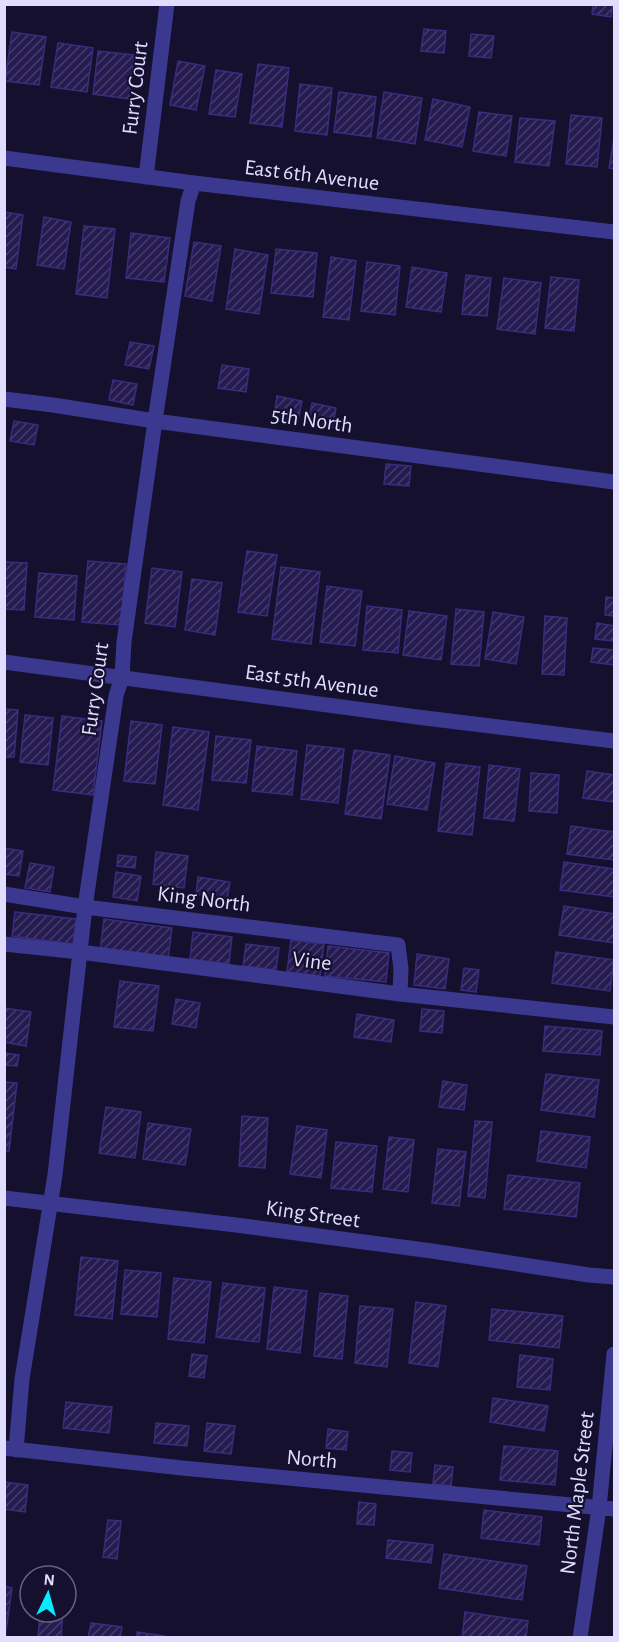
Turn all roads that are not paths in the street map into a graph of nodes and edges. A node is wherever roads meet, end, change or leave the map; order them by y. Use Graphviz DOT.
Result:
graph roads {
  1 [pos="167,4"];
  2 [pos="4,158"];
  3 [pos="146,177"];
  4 [pos="194,183"];
  5 [pos="615,232"];
  6 [pos="4,399"];
  7 [pos="155,421"];
  8 [pos="615,482"];
  9 [pos="4,662"];
  10 [pos="122,677"];
  11 [pos="615,741"];
  12 [pos="4,894"];
  13 [pos="86,907"];
  14 [pos="4,944"];
  15 [pos="80,952"];
  16 [pos="400,994"];
  17 [pos="615,1017"];
  18 [pos="4,1198"];
  19 [pos="50,1203"];
  20 [pos="615,1277"];
  21 [pos="615,1354"];
  22 [pos="10,1449"];
  23 [pos="599,1508"];
  24 [pos="615,1509"];
  25 [pos="580,1638"];
  1 -- 3 [label="street, Furry Court"];
  2 -- 3 [label="street, East 6th Avenue"];
  3 -- 4 [label="street, East 6th Avenue"];
  4 -- 5 [label="street, East 6th Avenue"];
  4 -- 7 [label="street, Furry Court"];
  6 -- 7 [label="street, 5th North"];
  7 -- 8 [label="street, 5th North"];
  7 -- 10 [label="street, Furry Court"];
  9 -- 10 [label="street, East 5th Avenue"];
  10 -- 11 [label="street, East 5th Avenue"];
  10 -- 13 [label="street, Furry Court"];
  12 -- 13 [label="street, King North"];
  13 -- 15 [label="street, Furry Court"];
  13 -- 16 [label="street, King North"];
  14 -- 15 [label="street, Vine"];
  15 -- 16 [label="street, Vine"];
  15 -- 19 [label="street, Furry Court"];
  16 -- 17 [label="street, Vine"];
  18 -- 19 [label="street, King Street"];
  19 -- 20 [label="street, King Street"];
  19 -- 22 [label="street, Furry Court"];
  21 -- 23 [label="street, North Maple Street"];
  22 -- 23 [label="street, North"];
  23 -- 24 [label="street, North"];
  23 -- 25 [label="street, North Maple Street"];
}
